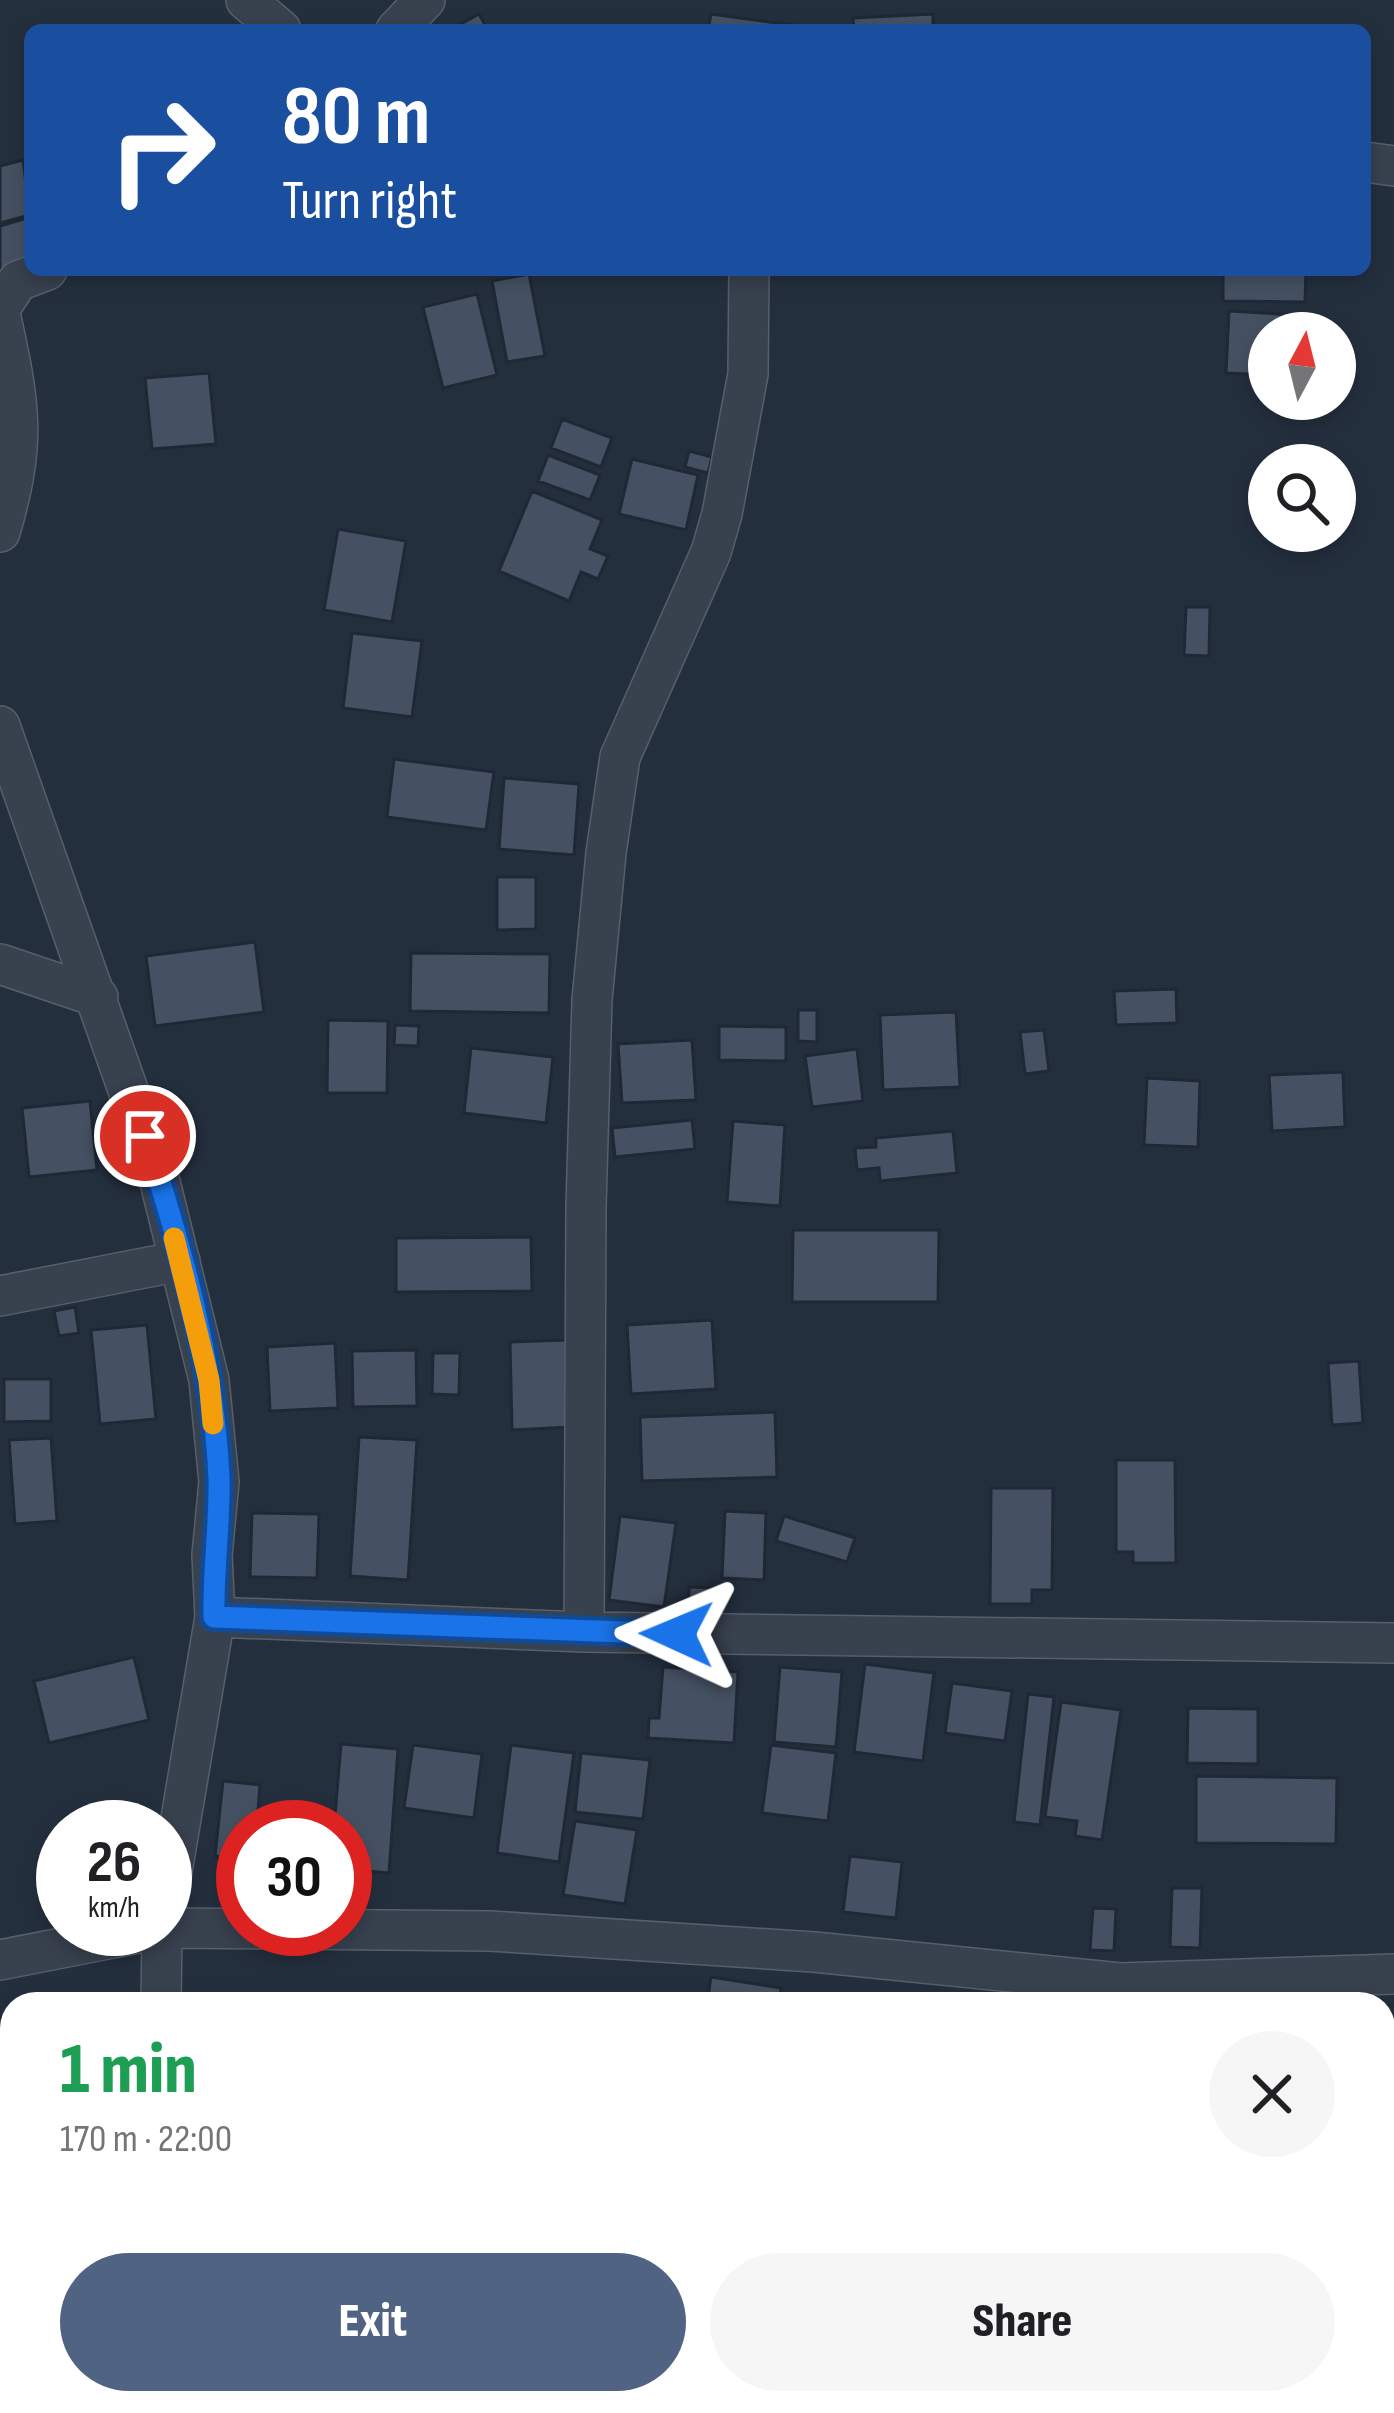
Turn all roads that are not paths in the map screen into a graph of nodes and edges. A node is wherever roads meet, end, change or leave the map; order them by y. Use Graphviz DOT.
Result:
graph roads {
  1 [pos="246,0"];
  2 [pos="425,0"];
  3 [pos="274,24"];
  4 [pos="402,24"];
  5 [pos="31,276"];
  6 [pos="749,276"];
  7 [pos="0,311"];
  8 [pos="0,532"];
  9 [pos="0,726"];
  10 [pos="0,964"];
  11 [pos="98,997"];
  12 [pos="180,1261"];
  13 [pos="0,1296"];
  14 [pos="214,1617"];
  15 [pos="584,1632"];
  16 [pos="1394,1643"];
  17 [pos="184,1800"];
  18 [pos="192,1929"];
  19 [pos="36,1953"];
  20 [pos="162,1956"];
  21 [pos="0,1960"];
  22 [pos="1394,1974"];
  23 [pos="161,1992"];
  1 -- 3 [label="street"];
  2 -- 4 [label="street"];
  5 -- 7 [label="street"];
  6 -- 15 [label="street"];
  7 -- 8 [label="street"];
  9 -- 11 [label="street"];
  10 -- 11 [label="street"];
  11 -- 12 [label="street"];
  12 -- 13 [label="street"];
  12 -- 14 [label="street"];
  14 -- 15 [label="street"];
  14 -- 17 [label="street"];
  15 -- 16 [label="street"];
  18 -- 22 [label="street"];
  19 -- 21 [label="street"];
  20 -- 23 [label="street"];
}
